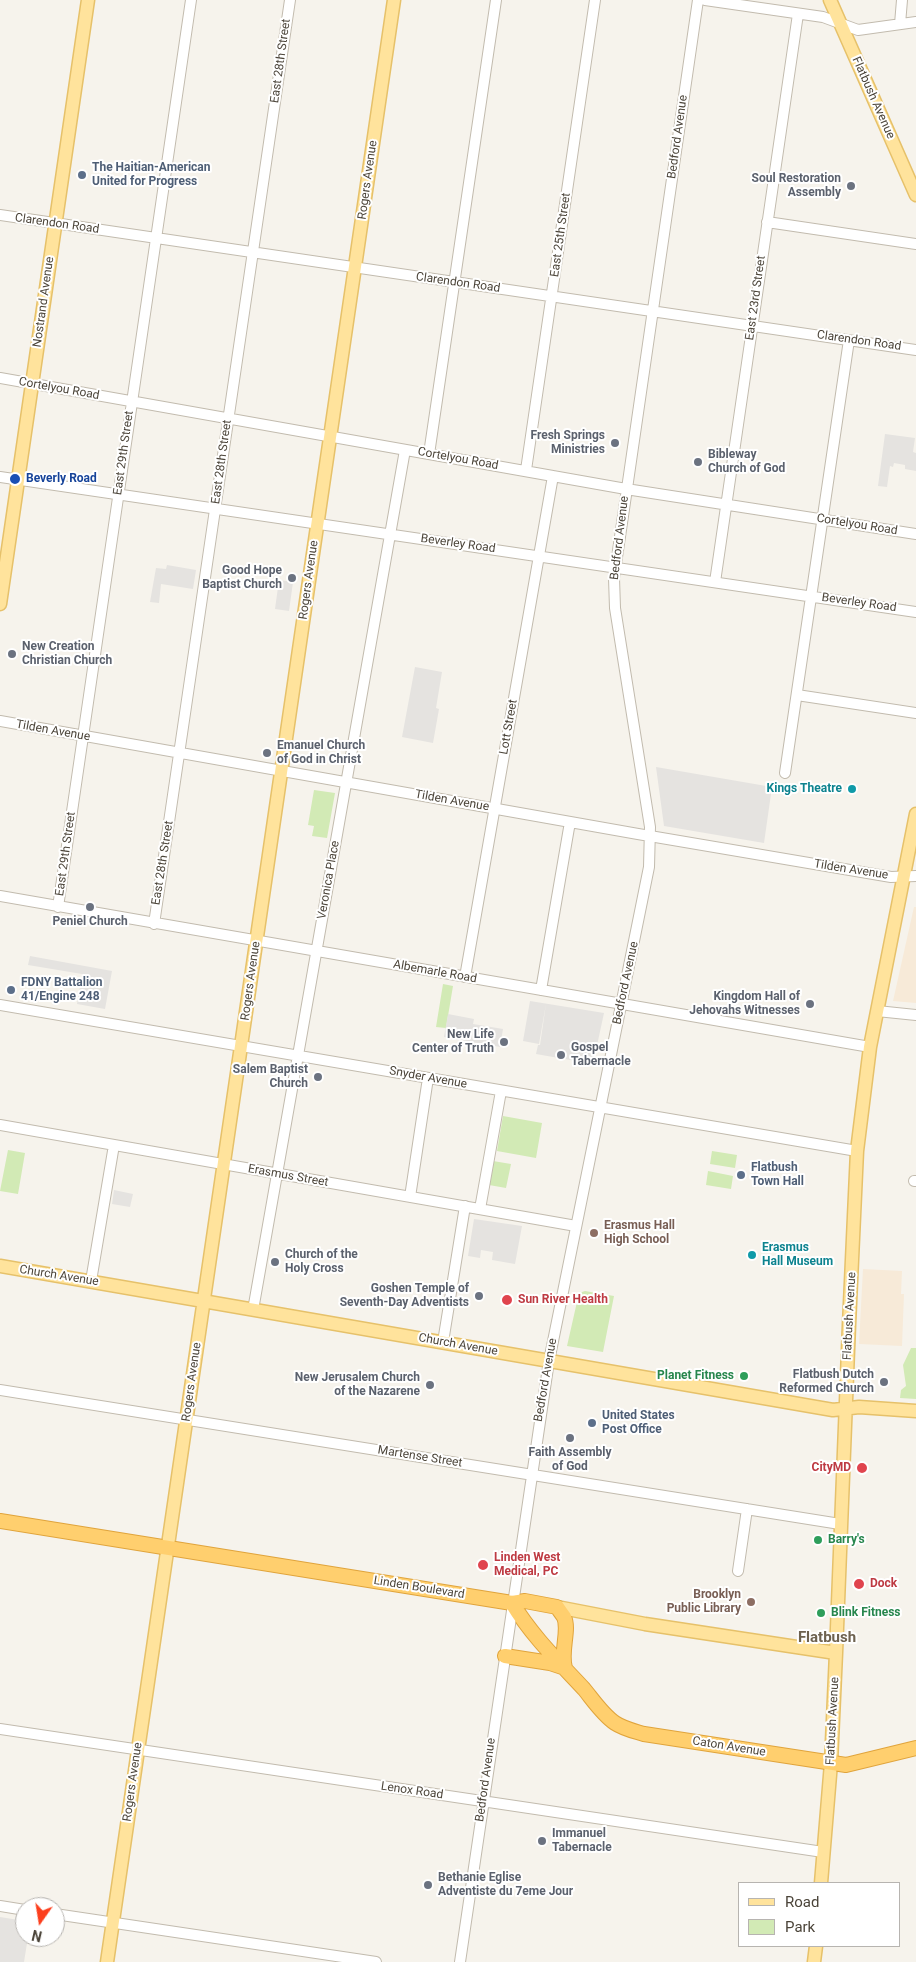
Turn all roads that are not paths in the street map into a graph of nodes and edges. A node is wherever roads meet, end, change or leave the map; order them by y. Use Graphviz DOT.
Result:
graph roads {
  1 [pos="88,0"];
  2 [pos="191,0"];
  3 [pos="290,0"];
  4 [pos="394,0"];
  5 [pos="496,0"];
  6 [pos="595,0"];
  7 [pos="698,0"];
  8 [pos="705,0"];
  9 [pos="830,0"];
  10 [pos="902,0"];
  11 [pos="798,14"];
  12 [pos="916,22"];
  13 [pos="840,23"];
  14 [pos="900,24"];
  15 [pos="916,195"];
  16 [pos="0,215"];
  17 [pos="767,222"];
  18 [pos="56,224"];
  19 [pos="155,238"];
  20 [pos="916,244"];
  21 [pos="253,253"];
  22 [pos="355,268"];
  23 [pos="455,282"];
  24 [pos="552,296"];
  25 [pos="652,311"];
  26 [pos="752,326"];
  27 [pos="848,340"];
  28 [pos="916,350"];
  29 [pos="0,378"];
  30 [pos="32,384"];
  31 [pos="132,402"];
  32 [pos="228,418"];
  33 [pos="330,436"];
  34 [pos="405,450"];
  35 [pos="430,454"];
  36 [pos="526,470"];
  37 [pos="553,476"];
  38 [pos="0,477"];
  39 [pos="18,480"];
  40 [pos="626,489"];
  41 [pos="118,495"];
  42 [pos="726,505"];
  43 [pos="215,509"];
  44 [pos="822,519"];
  45 [pos="317,524"];
  46 [pos="390,534"];
  47 [pos="916,534"];
  48 [pos="539,556"];
  49 [pos="615,567"];
  50 [pos="715,582"];
  51 [pos="812,596"];
  52 [pos="0,604"];
  53 [pos="916,612"];
  54 [pos="797,695"];
  55 [pos="916,713"];
  56 [pos="0,721"];
  57 [pos="83,736"];
  58 [pos="180,753"];
  59 [pos="281,771"];
  60 [pos="785,773"];
  61 [pos="346,782"];
  62 [pos="494,808"];
  63 [pos="916,814"];
  64 [pos="570,822"];
  65 [pos="650,836"];
  66 [pos="910,877"];
  67 [pos="0,896"];
  68 [pos="58,907"];
  69 [pos="154,924"];
  70 [pos="257,941"];
  71 [pos="316,951"];
  72 [pos="465,977"];
  73 [pos="540,990"];
  74 [pos="622,1004"];
  75 [pos="0,1005"];
  76 [pos="877,1012"];
  77 [pos="916,1015"];
  78 [pos="241,1046"];
  79 [pos="870,1047"];
  80 [pos="298,1056"];
  81 [pos="428,1078"];
  82 [pos="501,1091"];
  83 [pos="600,1108"];
  84 [pos="0,1125"];
  85 [pos="114,1145"];
  86 [pos="857,1151"];
  87 [pos="224,1165"];
  88 [pos="277,1174"];
  89 [pos="410,1197"];
  90 [pos="465,1206"];
  91 [pos="480,1209"];
  92 [pos="576,1226"];
  93 [pos="0,1266"];
  94 [pos="92,1281"];
  95 [pos="204,1301"];
  96 [pos="253,1310"];
  97 [pos="443,1342"];
  98 [pos="549,1361"];
  99 [pos="0,1390"];
  100 [pos="846,1408"];
  101 [pos="916,1411"];
  102 [pos="186,1420"];
  103 [pos="530,1474"];
  104 [pos="747,1509"];
  105 [pos="0,1521"];
  106 [pos="840,1524"];
  107 [pos="167,1548"];
  108 [pos="738,1571"];
  109 [pos="512,1603"];
  110 [pos="557,1607"];
  111 [pos="836,1653"];
  112 [pos="505,1656"];
  113 [pos="565,1668"];
  114 [pos="0,1729"];
  115 [pos="916,1748"];
  116 [pos="138,1750"];
  117 [pos="831,1763"];
  118 [pos="483,1802"];
  119 [pos="823,1852"];
  120 [pos="821,1882"];
  121 [pos="0,1906"];
  122 [pos="15,1908"];
  123 [pos="65,1916"];
  124 [pos="112,1923"];
  125 [pos="816,1947"];
  126 [pos="107,1962"];
  127 [pos="376,1962"];
  128 [pos="460,1962"];
  129 [pos="814,1962"];
  1 -- 18 [label="main road, Nostrand Avenue"];
  2 -- 19 [label="street, East 29th Street"];
  3 -- 21 [label="street, East 28th Street"];
  4 -- 22 [label="main road, Rogers Avenue"];
  5 -- 23 [label="street"];
  6 -- 24 [label="street, East 25th Street"];
  7 -- 25 [label="street, Bedford Avenue"];
  8 -- 11 [label="street"];
  9 -- 13 [label="main road, Flatbush Avenue"];
  10 -- 14 [label="street"];
  11 -- 13 [label="street"];
  11 -- 17 [label="street, East 23rd Street"];
  12 -- 14 [label="street"];
  13 -- 14 [label="street"];
  13 -- 15 [label="main road, Flatbush Avenue"];
  16 -- 18 [label="street, Clarendon Road"];
  17 -- 20 [label="street"];
  17 -- 26 [label="street, East 23rd Street"];
  18 -- 19 [label="street, Clarendon Road"];
  18 -- 30 [label="main road, Nostrand Avenue"];
  19 -- 21 [label="street, Clarendon Road"];
  19 -- 31 [label="street, East 29th Street"];
  21 -- 22 [label="street, Clarendon Road"];
  21 -- 32 [label="street, East 28th Street"];
  22 -- 23 [label="street, Clarendon Road"];
  22 -- 33 [label="main road, Rogers Avenue"];
  23 -- 24 [label="street, Clarendon Road"];
  23 -- 35 [label="street"];
  24 -- 25 [label="street, Clarendon Road"];
  24 -- 36 [label="street, East 25th Street"];
  25 -- 26 [label="street, Clarendon Road"];
  25 -- 40 [label="street, Bedford Avenue"];
  26 -- 27 [label="street, Clarendon Road"];
  26 -- 42 [label="street, East 23rd Street"];
  27 -- 28 [label="street, Clarendon Road"];
  27 -- 44 [label="street"];
  29 -- 30 [label="street, Cortelyou Road"];
  30 -- 31 [label="street, Cortelyou Road"];
  30 -- 39 [label="main road, Nostrand Avenue"];
  31 -- 32 [label="street, Cortelyou Road"];
  31 -- 41 [label="street, East 29th Street"];
  32 -- 33 [label="street, Cortelyou Road"];
  32 -- 43 [label="street, East 28th Street"];
  33 -- 34 [label="street, Cortelyou Road"];
  33 -- 45 [label="main road, Rogers Avenue"];
  34 -- 35 [label="street, Cortelyou Road"];
  34 -- 46 [label="street, Veronica Place"];
  35 -- 36 [label="street, Cortelyou Road"];
  36 -- 37 [label="street, Cortelyou Road"];
  37 -- 40 [label="street, Cortelyou Road"];
  37 -- 48 [label="street, Lott Street"];
  38 -- 39 [label="street, Beverley Road"];
  39 -- 41 [label="street, Beverley Road"];
  39 -- 52 [label="main road, Nostrand Avenue"];
  40 -- 42 [label="street, Cortelyou Road"];
  40 -- 49 [label="street, Bedford Avenue"];
  41 -- 43 [label="street, Beverley Road"];
  41 -- 57 [label="street, East 29th Street"];
  42 -- 44 [label="street, Cortelyou Road"];
  42 -- 50 [label="street, East 23rd Street"];
  43 -- 45 [label="street, Beverley Road"];
  43 -- 58 [label="street, East 28th Street"];
  44 -- 47 [label="street, Cortelyou Road"];
  44 -- 51 [label="street"];
  45 -- 46 [label="street, Beverley Road"];
  45 -- 59 [label="main road, Rogers Avenue"];
  46 -- 48 [label="street, Beverley Road"];
  46 -- 61 [label="street, Veronica Place"];
  48 -- 49 [label="street, Beverley Road"];
  48 -- 62 [label="street, Lott Street"];
  49 -- 50 [label="street, Beverley Road"];
  49 -- 65 [label="street, Bedford Avenue"];
  50 -- 51 [label="street, Beverley Road"];
  51 -- 53 [label="street, Beverley Road"];
  51 -- 54 [label="street"];
  54 -- 55 [label="street"];
  54 -- 60 [label="street"];
  56 -- 57 [label="street, Tilden Avenue"];
  57 -- 58 [label="street, Tilden Avenue"];
  57 -- 68 [label="street, East 29th Street"];
  58 -- 59 [label="street, Tilden Avenue"];
  58 -- 69 [label="street, East 28th Street"];
  59 -- 61 [label="street, Tilden Avenue"];
  59 -- 70 [label="main road, Rogers Avenue"];
  61 -- 62 [label="street, Tilden Avenue"];
  61 -- 71 [label="street, Veronica Place"];
  62 -- 64 [label="street, Tilden Avenue"];
  62 -- 72 [label="street, Lott Street"];
  63 -- 66 [label="main road, Flatbush Avenue"];
  64 -- 65 [label="street, Tilden Avenue"];
  64 -- 73 [label="street"];
  65 -- 66 [label="street, Tilden Avenue"];
  65 -- 74 [label="street, Bedford Avenue"];
  66 -- 76 [label="main road, Flatbush Avenue"];
  67 -- 68 [label="street, Albemarle Road"];
  68 -- 69 [label="street, Albemarle Road"];
  69 -- 70 [label="street, Albemarle Road"];
  70 -- 71 [label="street, Albemarle Road"];
  70 -- 78 [label="main road, Rogers Avenue"];
  71 -- 72 [label="street, Albemarle Road"];
  71 -- 80 [label="street, Veronica Place"];
  72 -- 73 [label="street, Albemarle Road"];
  73 -- 74 [label="street, Albemarle Road"];
  74 -- 79 [label="street, Albemarle Road"];
  74 -- 83 [label="street, Bedford Avenue"];
  75 -- 78 [label="street, Snyder Avenue"];
  76 -- 77 [label="street"];
  76 -- 79 [label="main road, Flatbush Avenue"];
  78 -- 80 [label="street, Snyder Avenue"];
  78 -- 87 [label="main road, Rogers Avenue"];
  79 -- 86 [label="main road, Flatbush Avenue"];
  80 -- 81 [label="street, Snyder Avenue"];
  80 -- 88 [label="street, Veronica Place"];
  81 -- 82 [label="street, Snyder Avenue"];
  81 -- 89 [label="street"];
  82 -- 83 [label="street, Snyder Avenue"];
  82 -- 91 [label="street"];
  83 -- 86 [label="street, Snyder Avenue"];
  83 -- 92 [label="street, Bedford Avenue"];
  84 -- 85 [label="street, Erasmus Street"];
  85 -- 87 [label="street, Erasmus Street"];
  85 -- 94 [label="street"];
  86 -- 100 [label="main road, Flatbush Avenue"];
  87 -- 88 [label="street, Erasmus Street"];
  87 -- 95 [label="main road, Rogers Avenue"];
  88 -- 89 [label="street, Erasmus Street"];
  88 -- 96 [label="street, Veronica Place"];
  89 -- 90 [label="street, Erasmus Street"];
  90 -- 91 [label="street, Erasmus Street"];
  90 -- 97 [label="street"];
  91 -- 92 [label="street, Erasmus Street"];
  92 -- 98 [label="street, Bedford Avenue"];
  93 -- 94 [label="main road, Church Avenue"];
  94 -- 95 [label="main road, Church Avenue"];
  95 -- 96 [label="main road, Church Avenue"];
  95 -- 102 [label="main road, Rogers Avenue"];
  96 -- 97 [label="main road, Church Avenue"];
  97 -- 98 [label="main road, Church Avenue"];
  98 -- 100 [label="main road, Church Avenue"];
  98 -- 103 [label="street, Bedford Avenue"];
  99 -- 102 [label="street, Martense Street"];
  100 -- 101 [label="main road, Church Avenue"];
  100 -- 106 [label="main road, Flatbush Avenue"];
  102 -- 103 [label="street, Martense Street"];
  102 -- 107 [label="main road, Rogers Avenue"];
  103 -- 104 [label="street, Martense Street"];
  103 -- 109 [label="street, Bedford Avenue"];
  104 -- 106 [label="street, Martense Street"];
  104 -- 108 [label="street"];
  105 -- 107 [label="highway, Linden Boulevard"];
  106 -- 111 [label="main road, Flatbush Avenue"];
  107 -- 109 [label="highway, Linden Boulevard"];
  107 -- 116 [label="main road, Rogers Avenue"];
  109 -- 110 [label="highway, Linden Boulevard"];
  109 -- 112 [label="street, Bedford Avenue"];
  109 -- 113 [label="highway, Caton Avenue"];
  110 -- 111 [label="main road, Linden Boulevard"];
  110 -- 113 [label="highway"];
  111 -- 117 [label="main road, Flatbush Avenue"];
  112 -- 113 [label="highway"];
  112 -- 118 [label="street, Bedford Avenue"];
  113 -- 117 [label="highway, Caton Avenue"];
  114 -- 116 [label="street, Lenox Road"];
  115 -- 117 [label="highway, Caton Avenue"];
  116 -- 118 [label="street, Lenox Road"];
  116 -- 124 [label="main road, Rogers Avenue"];
  117 -- 119 [label="main road, Flatbush Avenue"];
  118 -- 119 [label="street, Lenox Road"];
  118 -- 128 [label="street, Bedford Avenue"];
  119 -- 120 [label="main road, Flatbush Avenue"];
  121 -- 122 [label="street"];
  123 -- 124 [label="street"];
  124 -- 126 [label="main road, Rogers Avenue"];
  124 -- 127 [label="street"];
  125 -- 129 [label="main road"];
}
